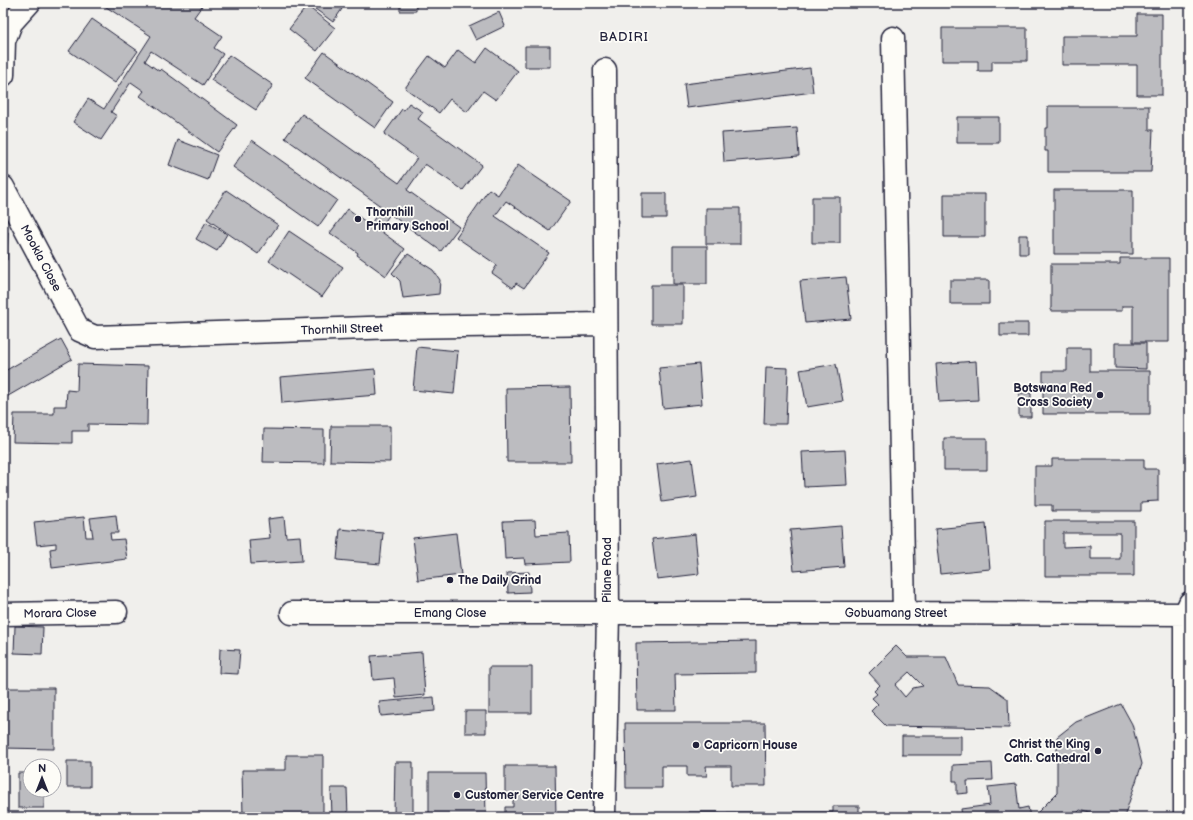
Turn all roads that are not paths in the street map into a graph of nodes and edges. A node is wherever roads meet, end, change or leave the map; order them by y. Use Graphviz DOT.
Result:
graph roads {
  1 [pos="29,3"];
  2 [pos="893,38"];
  3 [pos="605,70"];
  4 [pos="3,74"];
  5 [pos="3,187"];
  6 [pos="606,324"];
  7 [pos="79,330"];
  8 [pos="1188,610"];
  9 [pos="116,612"];
  10 [pos="292,613"];
  11 [pos="608,613"];
  12 [pos="904,613"];
  13 [pos="3,614"];
  14 [pos="604,817"];
  15 [pos="1185,817"];
  1 -- 4 [label="street"];
  2 -- 12 [label="street"];
  3 -- 6 [label="street, Pilane Road"];
  5 -- 7 [label="street, Mookla Close"];
  6 -- 7 [label="street, Thornhill Street"];
  6 -- 11 [label="street, Pilane Road"];
  8 -- 12 [label="street, Gobuamang Street"];
  8 -- 15 [label="street"];
  9 -- 13 [label="street, Morara Close"];
  10 -- 11 [label="street, Emang Close"];
  11 -- 12 [label="street, Gobuamang Street"];
  11 -- 14 [label="street, Pilane Road"];
}
